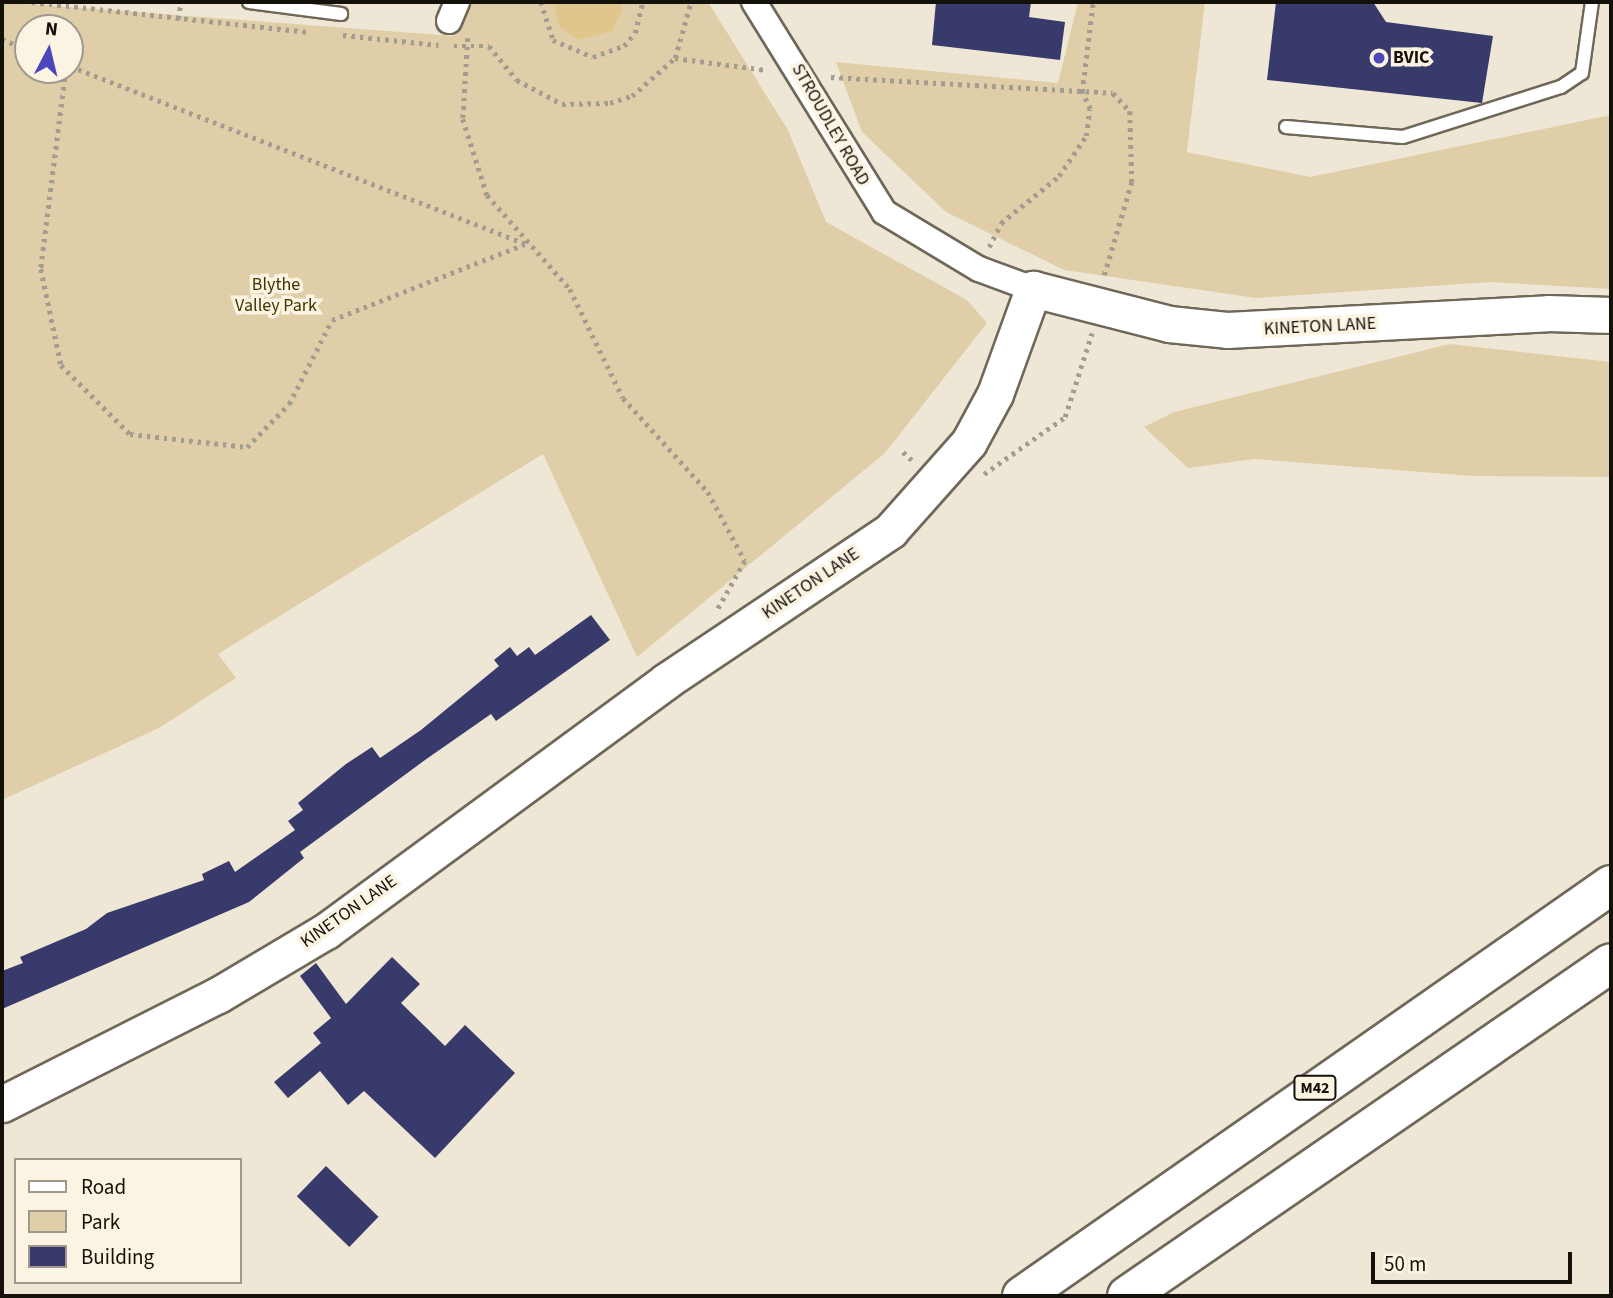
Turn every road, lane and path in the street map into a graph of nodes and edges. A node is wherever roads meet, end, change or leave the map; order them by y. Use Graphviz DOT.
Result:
graph roads {
  1 [pos="32,2"];
  2 [pos="181,2"];
  3 [pos="249,2"];
  4 [pos="541,2"];
  5 [pos="643,2"];
  6 [pos="691,2"];
  7 [pos="754,2"];
  8 [pos="1093,2"];
  9 [pos="1592,2"];
  10 [pos="341,14"];
  11 [pos="178,19"];
  12 [pos="474,24"];
  13 [pos="314,33"];
  14 [pos="328,34"];
  15 [pos="464,47"];
  16 [pos="675,58"];
  17 [pos="84,75"];
  18 [pos="802,75"];
  19 [pos="66,84"];
  20 [pos="1082,92"];
  21 [pos="1286,127"];
  22 [pos="525,244"];
  23 [pos="986,253"];
  24 [pos="1033,289"];
  25 [pos="1611,315"];
  26 [pos="745,561"];
  27 [pos="1611,885"];
  28 [pos="1611,963"];
  29 [pos="2,1104"];
  30 [pos="1023,1296"];
  31 [pos="1127,1296"];
  1 -- 11 [label="path"];
  2 -- 11 [label="path"];
  3 -- 10 [label="lane"];
  4 -- 5 [label="path"];
  6 -- 16 [label="path"];
  7 -- 18 [label="street, STROUDLEY ROAD"];
  8 -- 20 [label="path"];
  9 -- 21 [label="lane"];
  11 -- 13 [label="path"];
  12 -- 15 [label="path"];
  14 -- 15 [label="path"];
  15 -- 16 [label="path"];
  15 -- 22 [label="path"];
  16 -- 18 [label="path"];
  17 -- 22 [label="path"];
  18 -- 20 [label="path"];
  18 -- 24 [label="street, STROUDLEY ROAD"];
  19 -- 22 [label="path"];
  20 -- 23 [label="path"];
  22 -- 26 [label="path"];
  24 -- 25 [label="street, KINETON LANE"];
  24 -- 29 [label="street, KINETON LANE"];
  27 -- 30 [label="highway, M42"];
  28 -- 31 [label="highway"];
}
